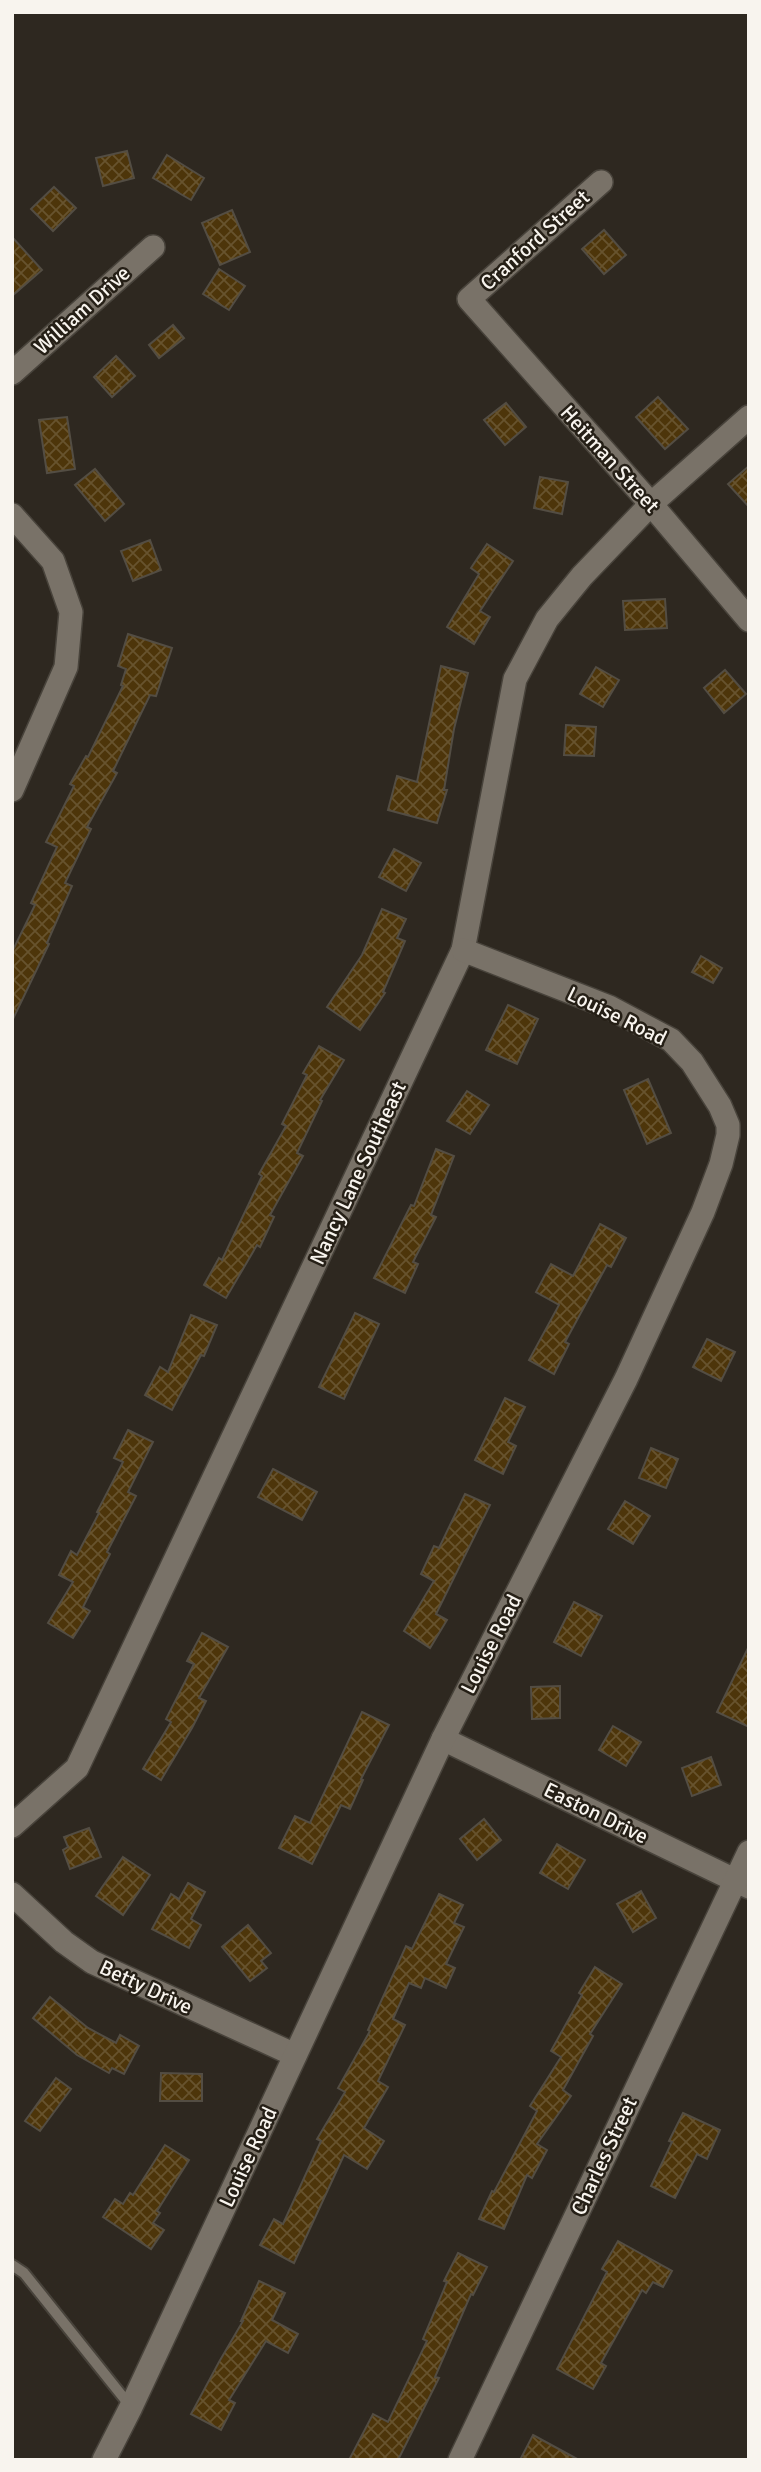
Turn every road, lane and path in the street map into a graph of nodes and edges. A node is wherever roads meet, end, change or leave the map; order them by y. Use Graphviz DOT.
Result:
graph roads {
  1 [pos="601,181"];
  2 [pos="153,247"];
  3 [pos="469,299"];
  4 [pos="12,373"];
  5 [pos="749,417"];
  6 [pos="651,504"];
  7 [pos="12,515"];
  8 [pos="749,620"];
  9 [pos="12,790"];
  10 [pos="463,950"];
  11 [pos="443,1739"];
  12 [pos="12,1826"];
  13 [pos="749,1852"];
  14 [pos="742,1884"];
  15 [pos="12,1894"];
  16 [pos="295,2055"];
  17 [pos="12,2265"];
  18 [pos="131,2407"];
  19 [pos="104,2460"];
  20 [pos="460,2460"];
  1 -- 3 [label="street, Cranford Street"];
  2 -- 4 [label="street, William Drive"];
  3 -- 6 [label="street, Heitman Street"];
  5 -- 6 [label="street, Nancy Lane Southeast"];
  6 -- 8 [label="street, Heitman Street"];
  6 -- 10 [label="street, Nancy Lane Southeast"];
  7 -- 9 [label="street"];
  10 -- 11 [label="street, Louise Road"];
  10 -- 12 [label="street, Nancy Lane Southeast"];
  11 -- 14 [label="street, Easton Drive"];
  11 -- 16 [label="street, Louise Road"];
  13 -- 14 [label="street, Charles Street"];
  14 -- 20 [label="street, Charles Street"];
  15 -- 16 [label="street, Betty Drive"];
  16 -- 18 [label="street, Louise Road"];
  17 -- 18 [label="lane"];
  18 -- 19 [label="street, Louise Road"];
}
